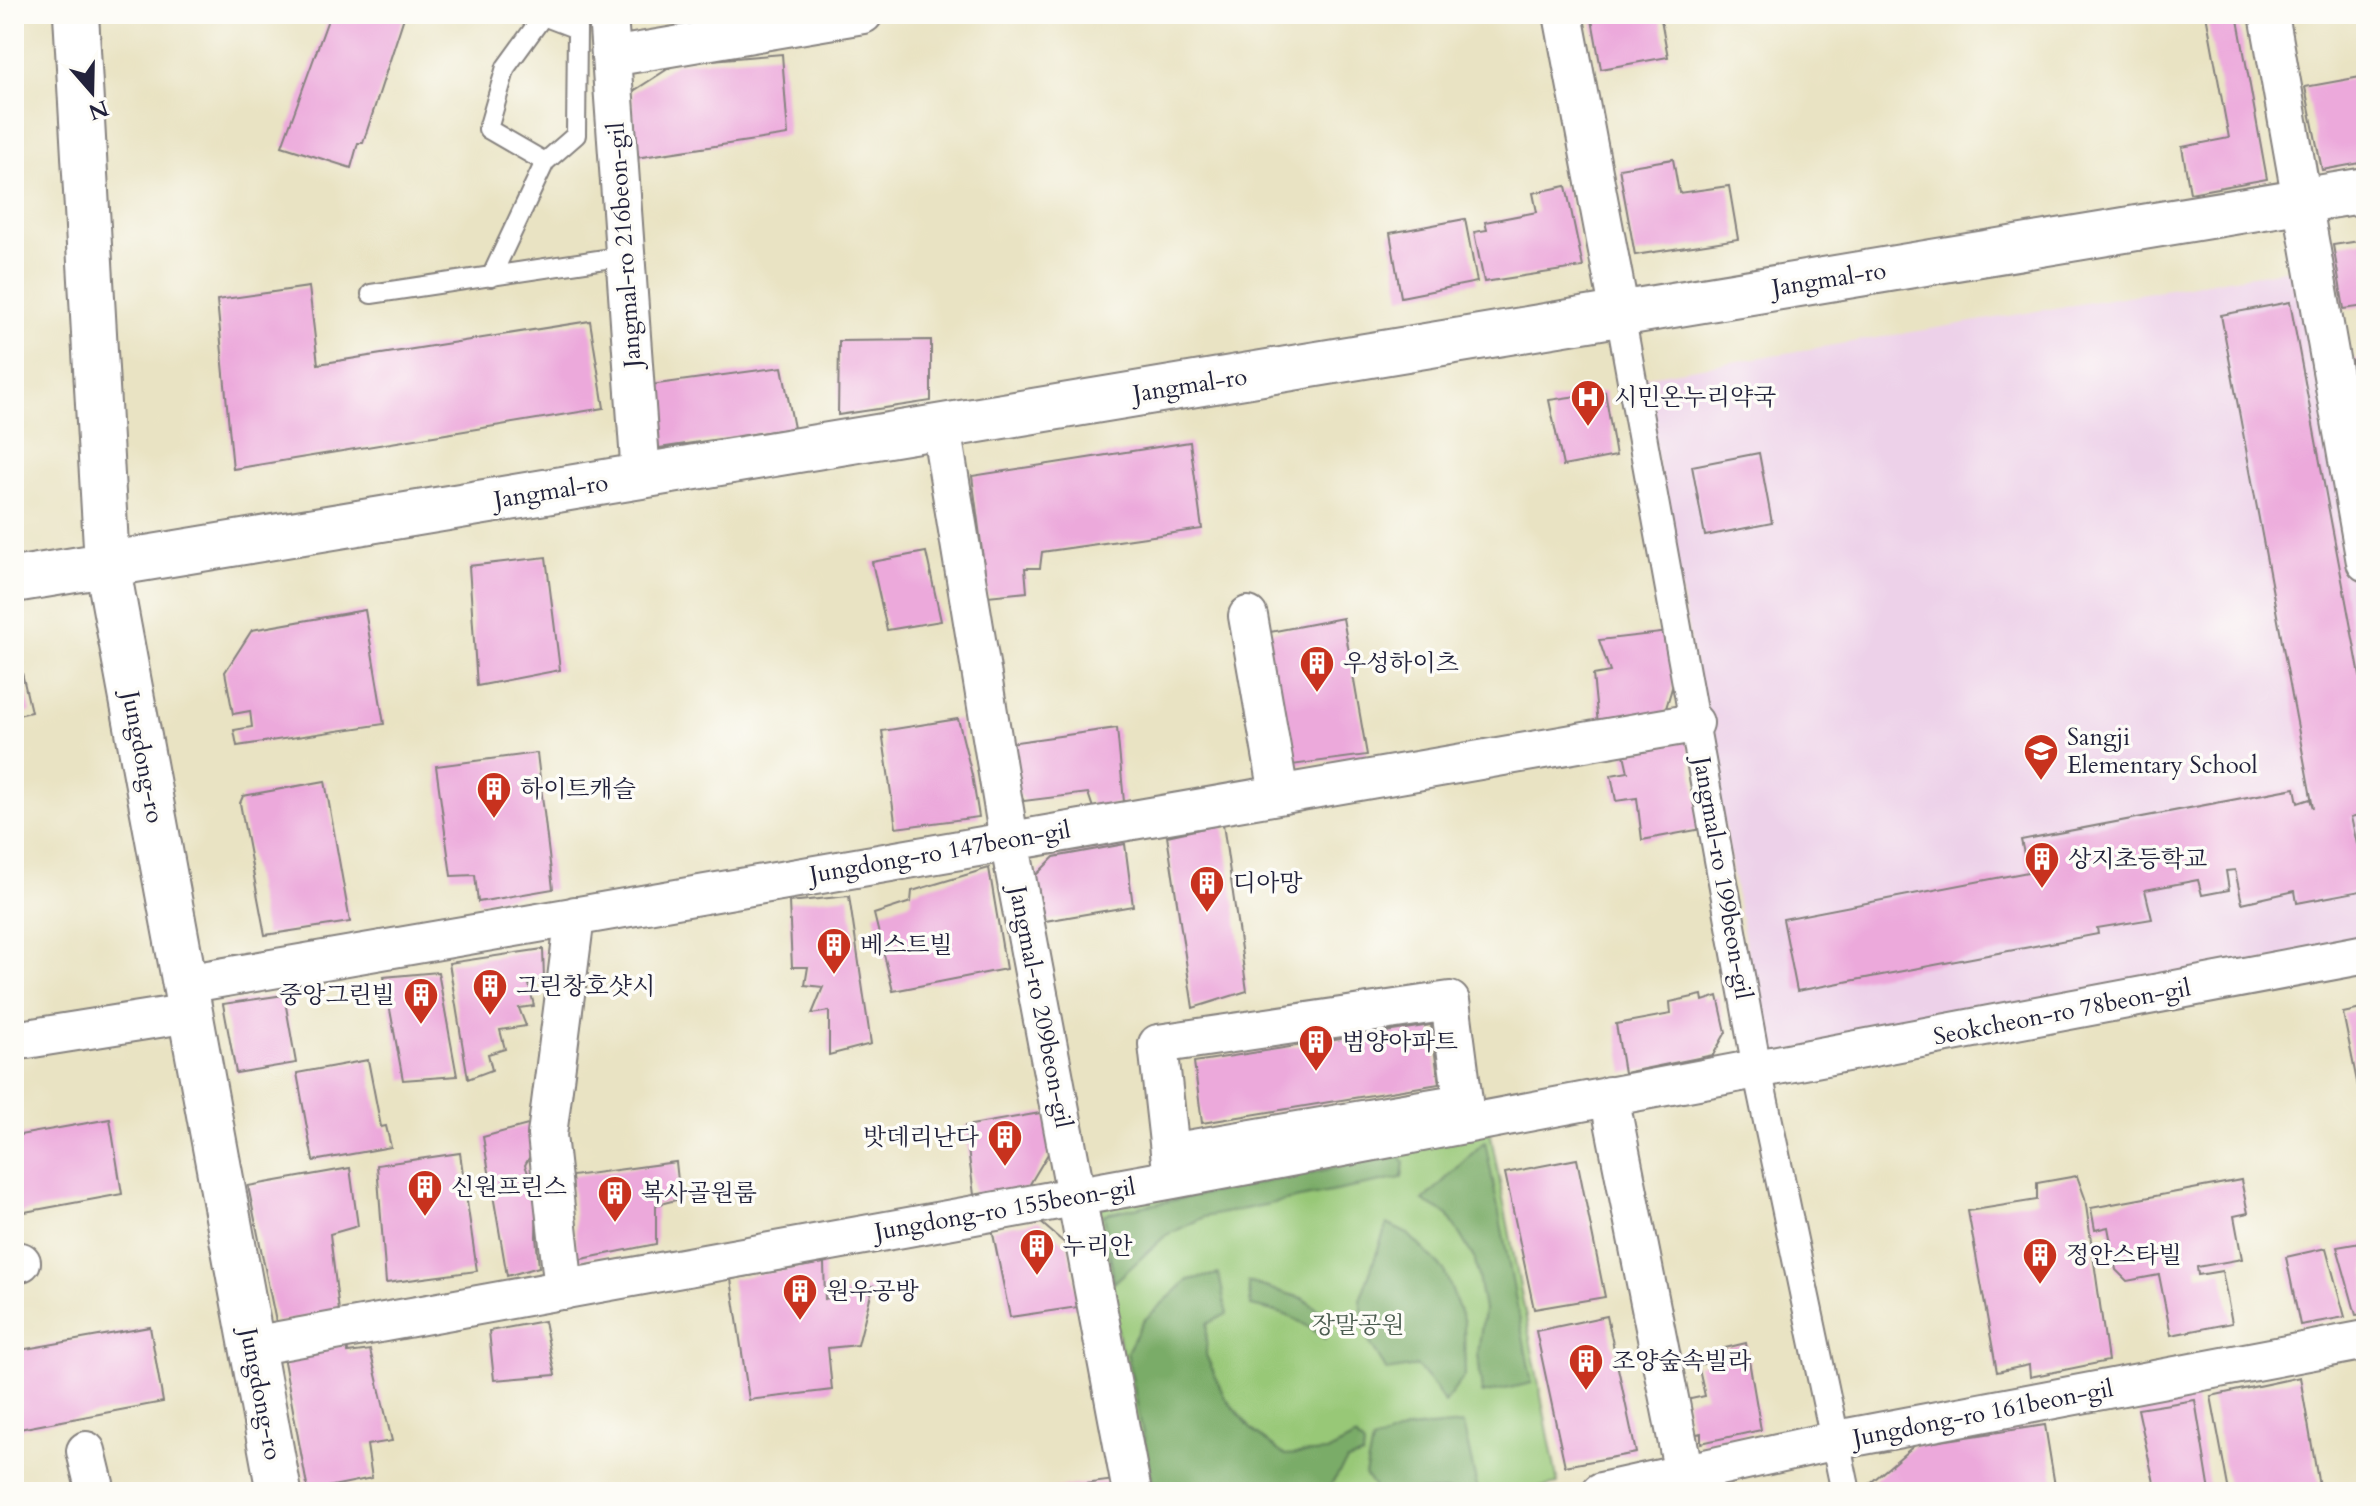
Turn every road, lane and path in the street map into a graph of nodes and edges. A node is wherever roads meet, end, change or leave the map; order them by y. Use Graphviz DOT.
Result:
graph roads {
  1 [pos="76,14"];
  2 [pos="608,14"];
  3 [pos="863,14"];
  4 [pos="1563,14"];
  5 [pos="2269,14"];
  6 [pos="544,15"];
  7 [pos="611,57"];
  8 [pos="545,162"];
  9 [pos="2366,190"];
  10 [pos="2303,200"];
  11 [pos="625,256"];
  12 [pos="491,277"];
  13 [pos="371,294"];
  14 [pos="1620,314"];
  15 [pos="941,427"];
  16 [pos="641,476"];
  17 [pos="2366,562"];
  18 [pos="107,564"];
  19 [pos="14,580"];
  20 [pos="1248,616"];
  21 [pos="1694,723"];
  22 [pos="1279,794"];
  23 [pos="1009,840"];
  24 [pos="575,916"];
  25 [pos="2366,954"];
  26 [pos="188,998"];
  27 [pos="14,1041"];
  28 [pos="1757,1069"];
  29 [pos="1609,1096"];
  30 [pos="1464,1111"];
  31 [pos="1171,1163"];
  32 [pos="1076,1197"];
  33 [pos="564,1290"];
  34 [pos="2365,1343"];
  35 [pos="252,1346"];
  36 [pos="1837,1440"];
  37 [pos="86,1451"];
  38 [pos="1684,1474"];
  39 [pos="96,1492"];
  40 [pos="279,1492"];
  41 [pos="1132,1492"];
  42 [pos="1601,1492"];
  43 [pos="1846,1492"];
  1 -- 18 [label="street, Jungdong-ro"];
  2 -- 7 [label="street, Jangmal-ro 216beon-gil"];
  3 -- 7 [label="street"];
  4 -- 14 [label="street"];
  5 -- 10 [label="street"];
  6 -- 8 [label="lane"];
  6 -- 8 [label="lane"];
  7 -- 11 [label="street, Jangmal-ro 216beon-gil"];
  8 -- 12 [label="lane"];
  9 -- 10 [label="street, Jangmal-ro"];
  10 -- 14 [label="street, Jangmal-ro"];
  10 -- 17 [label="street"];
  11 -- 12 [label="lane"];
  11 -- 16 [label="street, Jangmal-ro 216beon-gil"];
  12 -- 13 [label="lane"];
  14 -- 15 [label="street, Jangmal-ro"];
  14 -- 21 [label="street, Jangmal-ro 199beon-gil"];
  15 -- 16 [label="street, Jangmal-ro"];
  15 -- 23 [label="street, Jangmal-ro 209beon-gil"];
  16 -- 18 [label="street, Jangmal-ro"];
  18 -- 19 [label="street, Jangmal-ro"];
  18 -- 26 [label="street, Jungdong-ro"];
  20 -- 22 [label="street"];
  21 -- 22 [label="street, Jungdong-ro 147beon-gil"];
  21 -- 28 [label="street, Jangmal-ro 199beon-gil"];
  22 -- 23 [label="street, Jungdong-ro 147beon-gil"];
  23 -- 24 [label="street, Jungdong-ro 147beon-gil"];
  23 -- 32 [label="street, Jangmal-ro 209beon-gil"];
  24 -- 26 [label="street, Jungdong-ro 147beon-gil"];
  24 -- 33 [label="street"];
  25 -- 28 [label="street, Seokcheon-ro 78beon-gil"];
  26 -- 27 [label="street, Jungdong-ro 147beon-gil"];
  26 -- 35 [label="street, Jungdong-ro"];
  28 -- 29 [label="street, Jungdong-ro 155beon-gil"];
  28 -- 36 [label="street, Jangmal-ro 199beon-gil"];
  29 -- 30 [label="street, Jungdong-ro 155beon-gil"];
  29 -- 38 [label="street"];
  30 -- 31 [label="street, Jungdong-ro 155beon-gil"];
  30 -- 31 [label="street"];
  31 -- 32 [label="street, Jungdong-ro 155beon-gil"];
  32 -- 33 [label="street, Jungdong-ro 155beon-gil"];
  32 -- 41 [label="street, Jangmal-ro 209beon-gil"];
  33 -- 35 [label="street, Jungdong-ro 155beon-gil"];
  34 -- 36 [label="street, Jungdong-ro 161beon-gil"];
  35 -- 40 [label="street, Jungdong-ro"];
  36 -- 38 [label="street, Jungdong-ro 161beon-gil"];
  36 -- 43 [label="street, Jangmal-ro 199beon-gil"];
  37 -- 39 [label="street"];
  38 -- 42 [label="street, Jungdong-ro 161beon-gil"];
}
